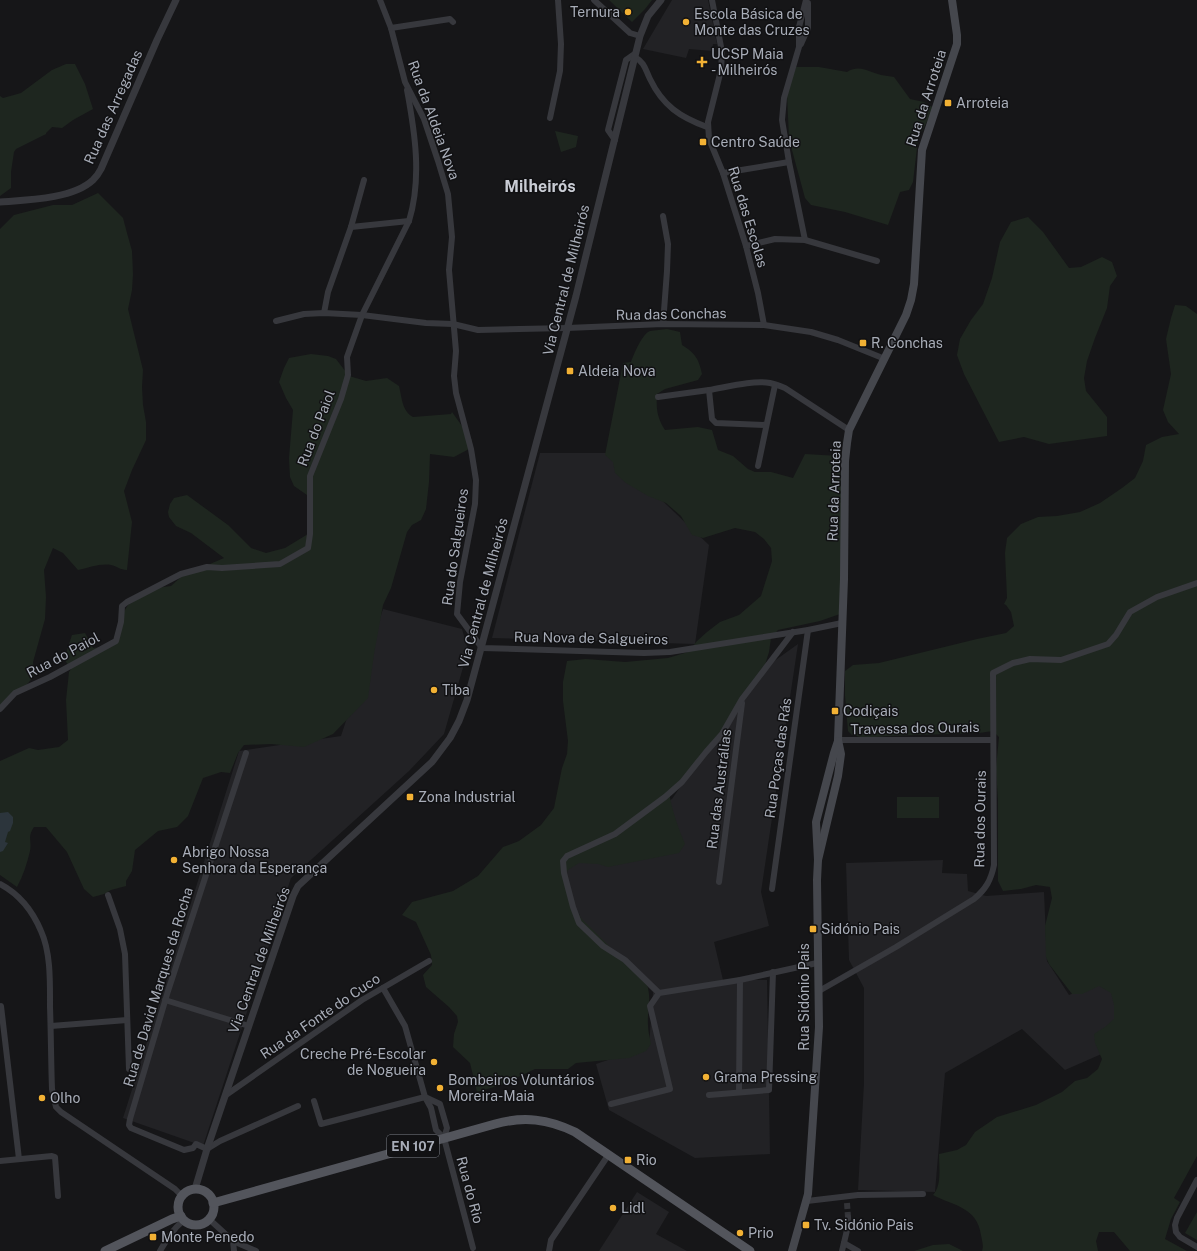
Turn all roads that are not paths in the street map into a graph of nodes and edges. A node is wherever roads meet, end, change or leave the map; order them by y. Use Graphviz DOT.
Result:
graph roads {
  1 [pos="176,0"];
  2 [pos="380,0"];
  3 [pos="558,0"];
  4 [pos="594,0"];
  5 [pos="661,0"];
  6 [pos="712,0"];
  7 [pos="807,0"];
  8 [pos="952,0"];
  9 [pos="453,22"];
  10 [pos="390,28"];
  11 [pos="640,36"];
  12 [pos="635,55"];
  13 [pos="406,82"];
  14 [pos="550,118"];
  15 [pos="708,126"];
  16 [pos="789,162"];
  17 [pos="723,173"];
  18 [pos="364,180"];
  19 [pos="0,202"];
  20 [pos="663,216"];
  21 [pos="409,221"];
  22 [pos="351,227"];
  23 [pos="805,240"];
  24 [pos="746,246"];
  25 [pos="877,261"];
  26 [pos="324,313"];
  27 [pos="362,315"];
  28 [pos="276,321"];
  29 [pos="453,324"];
  30 [pos="663,324"];
  31 [pos="764,325"];
  32 [pos="567,328"];
  33 [pos="884,359"];
  34 [pos="775,385"];
  35 [pos="709,390"];
  36 [pos="658,397"];
  37 [pos="766,425"];
  38 [pos="849,430"];
  39 [pos="758,466"];
  40 [pos="1197,583"];
  41 [pos="842,623"];
  42 [pos="808,630"];
  43 [pos="793,632"];
  44 [pos="482,648"];
  45 [pos="742,699"];
  46 [pos="0,708"];
  47 [pos="838,740"];
  48 [pos="992,740"];
  49 [pos="246,753"];
  50 [pos="818,860"];
  51 [pos="719,882"];
  52 [pos="0,884"];
  53 [pos="772,889"];
  54 [pos="108,895"];
  55 [pos="429,961"];
  56 [pos="817,962"];
  57 [pos="773,972"];
  58 [pos="740,980"];
  59 [pos="383,988"];
  60 [pos="819,991"];
  61 [pos="659,993"];
  62 [pos="165,1000"];
  63 [pos="1,1006"];
  64 [pos="126,1020"];
  65 [pos="51,1026"];
  66 [pos="249,1026"];
  67 [pos="129,1069"];
  68 [pos="738,1092"];
  69 [pos="226,1095"];
  70 [pos="709,1095"];
  71 [pos="424,1097"];
  72 [pos="314,1101"];
  73 [pos="611,1104"];
  74 [pos="298,1106"];
  75 [pos="444,1138"];
  76 [pos="207,1149"];
  77 [pos="609,1154"];
  78 [pos="19,1159"];
  79 [pos="0,1161"];
  80 [pos="1197,1180"];
  81 [pos="195,1189"];
  82 [pos="923,1194"];
  83 [pos="58,1196"];
  84 [pos="182,1196"];
  85 [pos="806,1201"];
  86 [pos="213,1203"];
  87 [pos="848,1216"];
  88 [pos="183,1218"];
  89 [pos="209,1219"];
  90 [pos="233,1241"];
  91 [pos="844,1243"];
  92 [pos="1197,1247"];
  93 [pos="473,1248"];
  94 [pos="105,1251"];
  95 [pos="160,1251"];
  96 [pos="234,1251"];
  97 [pos="256,1251"];
  98 [pos="549,1251"];
  99 [pos="750,1251"];
  100 [pos="792,1251"];
  101 [pos="842,1251"];
  102 [pos="858,1251"];
  1 -- 19 [label="street, Rua das Arregadas"];
  2 -- 10 [label="street, Rua da Aldeia Nova"];
  3 -- 14 [label="street"];
  4 -- 11 [label="street"];
  5 -- 11 [label="street, Via Central de Milheirós"];
  6 -- 15 [label="street, Rua das Escolas"];
  7 -- 16 [label="street"];
  8 -- 33 [label="main road, Rua da Arroteia"];
  9 -- 10 [label="street"];
  10 -- 13 [label="street, Rua da Aldeia Nova"];
  11 -- 12 [label="street, Via Central de Milheirós"];
  12 -- 15 [label="street"];
  12 -- 32 [label="street, Via Central de Milheirós"];
  13 -- 21 [label="street, Rua do Paiol"];
  13 -- 29 [label="street, Rua da Aldeia Nova"];
  15 -- 17 [label="street, Rua das Escolas"];
  16 -- 17 [label="street"];
  16 -- 23 [label="street"];
  17 -- 24 [label="street, Rua das Escolas"];
  18 -- 22 [label="street"];
  20 -- 30 [label="street"];
  21 -- 22 [label="street"];
  21 -- 27 [label="street, Rua do Paiol"];
  22 -- 26 [label="street"];
  23 -- 24 [label="street"];
  23 -- 25 [label="street"];
  24 -- 31 [label="street, Rua das Escolas"];
  26 -- 27 [label="street, Rua das Conchas"];
  26 -- 28 [label="street, Rua das Conchas"];
  27 -- 29 [label="street, Rua das Conchas"];
  27 -- 46 [label="street, Rua do Paiol"];
  29 -- 32 [label="street, Rua das Conchas"];
  29 -- 44 [label="street, Rua do Salgueiros"];
  30 -- 31 [label="street, Rua das Conchas"];
  30 -- 32 [label="street, Rua das Conchas"];
  31 -- 33 [label="street, Rua das Conchas"];
  32 -- 44 [label="street, Via Central de Milheirós"];
  33 -- 38 [label="main road, Rua da Arroteia"];
  34 -- 35 [label="street"];
  34 -- 37 [label="street"];
  34 -- 38 [label="street"];
  35 -- 36 [label="street"];
  35 -- 37 [label="street"];
  37 -- 39 [label="street"];
  38 -- 41 [label="main road, Rua da Arroteia"];
  40 -- 48 [label="street, Rua dos Ourais"];
  41 -- 42 [label="street, Rua Nova de Salgueiros"];
  41 -- 47 [label="main road, Rua da Arroteia"];
  42 -- 43 [label="street, Rua Nova de Salgueiros"];
  42 -- 53 [label="street, Rua Poças das Rás"];
  43 -- 44 [label="street, Rua Nova de Salgueiros"];
  43 -- 45 [label="street"];
  44 -- 66 [label="street, Via Central de Milheirós"];
  45 -- 51 [label="street, Rua das Austrálias"];
  45 -- 61 [label="street"];
  47 -- 48 [label="street, Travessa dos Ourais"];
  47 -- 50 [label="main road, Rua da Arroteia"];
  48 -- 60 [label="street, Rua dos Ourais"];
  49 -- 62 [label="street, Rua de David Marques da Rocha"];
  50 -- 56 [label="main road, Rua Sidónio Pais"];
  52 -- 65 [label="street"];
  54 -- 64 [label="street"];
  55 -- 59 [label="street, Rua da Fonte do Cuco"];
  56 -- 57 [label="street"];
  56 -- 60 [label="main road, Rua Sidónio Pais"];
  57 -- 58 [label="street"];
  57 -- 68 [label="street"];
  58 -- 61 [label="street"];
  58 -- 68 [label="street"];
  59 -- 69 [label="street, Rua da Fonte do Cuco"];
  59 -- 71 [label="street, Rua do Rio"];
  60 -- 85 [label="main road, Rua Sidónio Pais"];
  61 -- 73 [label="street"];
  62 -- 66 [label="street"];
  62 -- 76 [label="street, Rua de David Marques da Rocha"];
  63 -- 78 [label="street"];
  64 -- 65 [label="street"];
  64 -- 67 [label="street"];
  65 -- 84 [label="street"];
  66 -- 69 [label="street, Via Central de Milheirós"];
  68 -- 70 [label="street"];
  69 -- 76 [label="street, Via Central de Milheirós"];
  71 -- 72 [label="street"];
  71 -- 75 [label="street, Rua do Rio"];
  71 -- 75 [label="street, Rua do Rio"];
  74 -- 76 [label="street"];
  75 -- 77 [label="main road, EN 107"];
  75 -- 86 [label="main road, EN 107"];
  75 -- 93 [label="street, Rua do Rio"];
  76 -- 81 [label="street, Via Central de Milheirós"];
  77 -- 98 [label="street"];
  77 -- 99 [label="main road, EN 107"];
  78 -- 79 [label="street"];
  78 -- 83 [label="street"];
  80 -- 92 [label="street"];
  81 -- 84 [label="main road"];
  81 -- 86 [label="main road"];
  82 -- 85 [label="street"];
  84 -- 88 [label="main road"];
  85 -- 100 [label="main road, Rua Sidónio Pais"];
  86 -- 89 [label="main road"];
  87 -- 91 [label="street"];
  88 -- 89 [label="main road"];
  88 -- 94 [label="main road"];
  88 -- 95 [label="street"];
  89 -- 90 [label="street"];
  90 -- 96 [label="street"];
  90 -- 97 [label="street"];
  91 -- 101 [label="street"];
  91 -- 102 [label="street"];
}
